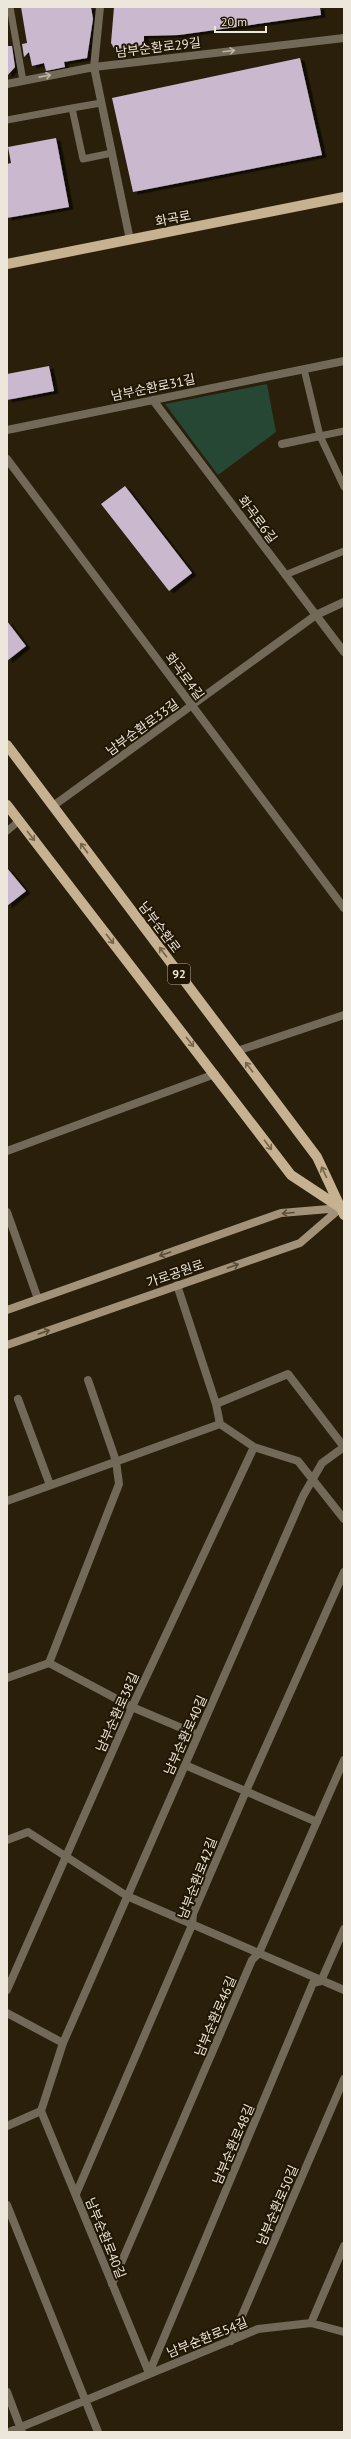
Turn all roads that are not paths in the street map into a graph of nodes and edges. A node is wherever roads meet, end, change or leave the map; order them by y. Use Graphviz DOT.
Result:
graph roads {
  1 [pos="10,7"];
  2 [pos="100,7"];
  3 [pos="344,38"];
  4 [pos="94,67"];
  5 [pos="24,80"];
  6 [pos="7,84"];
  7 [pos="101,103"];
  8 [pos="72,108"];
  9 [pos="7,120"];
  10 [pos="112,154"];
  11 [pos="344,197"];
  12 [pos="130,240"];
  13 [pos="7,264"];
  14 [pos="344,361"];
  15 [pos="304,369"];
  16 [pos="153,400"];
  17 [pos="7,430"];
  18 [pos="344,431"];
  19 [pos="320,436"];
  20 [pos="282,444"];
  21 [pos="7,459"];
  22 [pos="344,487"];
  23 [pos="344,551"];
  24 [pos="285,575"];
  25 [pos="344,602"];
  26 [pos="316,615"];
  27 [pos="344,652"];
  28 [pos="192,706"];
  29 [pos="7,745"];
  30 [pos="7,805"];
  31 [pos="53,806"];
  32 [pos="19,821"];
  33 [pos="7,831"];
  34 [pos="344,908"];
  35 [pos="344,1015"];
  36 [pos="237,1051"];
  37 [pos="215,1074"];
  38 [pos="7,1151"];
  39 [pos="343,1209"];
  40 [pos="7,1212"];
  41 [pos="177,1285"];
  42 [pos="38,1299"];
  43 [pos="7,1310"];
  44 [pos="7,1345"];
  45 [pos="88,1380"];
  46 [pos="18,1399"];
  47 [pos="216,1404"];
  48 [pos="220,1424"];
  49 [pos="254,1447"];
  50 [pos="344,1447"];
  51 [pos="116,1462"];
  52 [pos="313,1478"];
  53 [pos="50,1485"];
  54 [pos="7,1501"];
  55 [pos="344,1519"];
  56 [pos="344,1572"];
  57 [pos="50,1663"];
  58 [pos="7,1678"];
  59 [pos="132,1707"];
  60 [pos="198,1736"];
  61 [pos="344,1760"];
  62 [pos="185,1765"];
  63 [pos="246,1791"];
  64 [pos="317,1822"];
  65 [pos="7,1840"];
  66 [pos="65,1858"];
  67 [pos="127,1896"];
  68 [pos="192,1924"];
  69 [pos="344,1929"];
  70 [pos="258,1953"];
  71 [pos="321,1980"];
  72 [pos="7,1990"];
  73 [pos="344,1990"];
  74 [pos="7,2013"];
  75 [pos="63,2043"];
  76 [pos="344,2079"];
  77 [pos="41,2111"];
  78 [pos="7,2126"];
  79 [pos="76,2194"];
  80 [pos="7,2205"];
  81 [pos="344,2246"];
  82 [pos="112,2284"];
  83 [pos="311,2323"];
  84 [pos="344,2332"];
  85 [pos="231,2341"];
  86 [pos="149,2373"];
  87 [pos="7,2392"];
  88 [pos="86,2402"];
  89 [pos="22,2430"];
  90 [pos="9,2432"];
  91 [pos="98,2432"];
  1 -- 5 [label="lane"];
  2 -- 4 [label="street"];
  4 -- 3 [label="street, 남부순환로29길, one-way"];
  5 -- 4 [label="street, 남부순환로29길, one-way"];
  4 -- 7 [label="street"];
  5 -- 6 [label="street, 남부순환로29길"];
  7 -- 8 [label="lane"];
  7 -- 10 [label="street"];
  8 -- 9 [label="lane"];
  8 -- 10 [label="lane"];
  10 -- 12 [label="street"];
  11 -- 12 [label="main road, 화곡로"];
  12 -- 13 [label="main road, 화곡로"];
  14 -- 15 [label="street, 남부순환로31길"];
  15 -- 16 [label="street, 남부순환로31길"];
  15 -- 19 [label="lane"];
  16 -- 17 [label="street, 남부순환로31길"];
  16 -- 24 [label="street, 화곡로6길"];
  18 -- 19 [label="lane"];
  19 -- 20 [label="street"];
  19 -- 22 [label="lane"];
  21 -- 28 [label="street, 화곡로4길"];
  23 -- 24 [label="lane"];
  24 -- 26 [label="street, 화곡로6길"];
  25 -- 26 [label="street, 남부순환로33길"];
  26 -- 27 [label="street, 화곡로6길"];
  26 -- 28 [label="street, 남부순환로33길"];
  28 -- 31 [label="street, 남부순환로33길"];
  28 -- 34 [label="street, 화곡로4길"];
  29 -- 31 [label="main road, 남부순환로 / 92"];
  30 -- 32 [label="main road, 92"];
  36 -- 31 [label="main road, 남부순환로 / 92, one-way"];
  32 -- 33 [label="lane"];
  32 -- 37 [label="main road, 92, one-way"];
  35 -- 36 [label="street"];
  39 -- 36 [label="main road, 남부순환로 / 92, one-way"];
  37 -- 38 [label="street"];
  37 -- 39 [label="main road, 92, one-way"];
  41 -- 39 [label="main road, 가로공원로, one-way"];
  39 -- 42 [label="main road, 가로공원로, one-way"];
  40 -- 42 [label="street"];
  44 -- 41 [label="main road, 가로공원로, one-way"];
  41 -- 47 [label="street"];
  42 -- 43 [label="main road, 가로공원로"];
  45 -- 51 [label="street"];
  46 -- 53 [label="street"];
  47 -- 48 [label="street"];
  47 -- 50 [label="street"];
  48 -- 49 [label="street"];
  48 -- 51 [label="street"];
  49 -- 52 [label="street"];
  49 -- 59 [label="street, 남부순환로38길"];
  50 -- 52 [label="street, 남부순환로40길"];
  51 -- 53 [label="street"];
  51 -- 57 [label="street"];
  52 -- 55 [label="street"];
  52 -- 60 [label="street, 남부순환로40길"];
  53 -- 54 [label="street"];
  56 -- 63 [label="street, 남부순환로42길"];
  57 -- 58 [label="street"];
  57 -- 59 [label="street"];
  59 -- 60 [label="street"];
  59 -- 66 [label="street, 남부순환로38길"];
  60 -- 62 [label="street, 남부순환로40길"];
  61 -- 64 [label="street, 남부순환로46길"];
  62 -- 63 [label="street"];
  62 -- 67 [label="street, 남부순환로40길"];
  63 -- 64 [label="street"];
  63 -- 68 [label="street, 남부순환로42길"];
  64 -- 70 [label="street, 남부순환로46길"];
  65 -- 66 [label="street"];
  66 -- 67 [label="street"];
  66 -- 72 [label="street, 남부순환로38길"];
  67 -- 68 [label="street"];
  67 -- 75 [label="street, 남부순환로40길"];
  68 -- 70 [label="street"];
  68 -- 79 [label="street, 남부순환로42길"];
  69 -- 71 [label="street, 남부순환로48길"];
  70 -- 71 [label="street"];
  70 -- 82 [label="street, 남부순환로46길"];
  71 -- 73 [label="street"];
  71 -- 86 [label="street, 남부순환로48길"];
  74 -- 75 [label="street"];
  75 -- 77 [label="street, 남부순환로40길"];
  76 -- 85 [label="street, 남부순환로50길"];
  77 -- 78 [label="street"];
  77 -- 79 [label="street, 남부순환로40길"];
  79 -- 82 [label="street, 남부순환로40길"];
  80 -- 88 [label="street"];
  81 -- 83 [label="street"];
  82 -- 86 [label="street, 남부순환로40길"];
  83 -- 84 [label="street, 남부순환로54길"];
  83 -- 85 [label="street, 남부순환로54길"];
  85 -- 86 [label="street, 남부순환로54길"];
  86 -- 88 [label="street, 남부순환로54길"];
  87 -- 89 [label="street"];
  88 -- 89 [label="street, 남부순환로54길"];
  88 -- 91 [label="street"];
  89 -- 90 [label="street, 남부순환로54길"];
}
